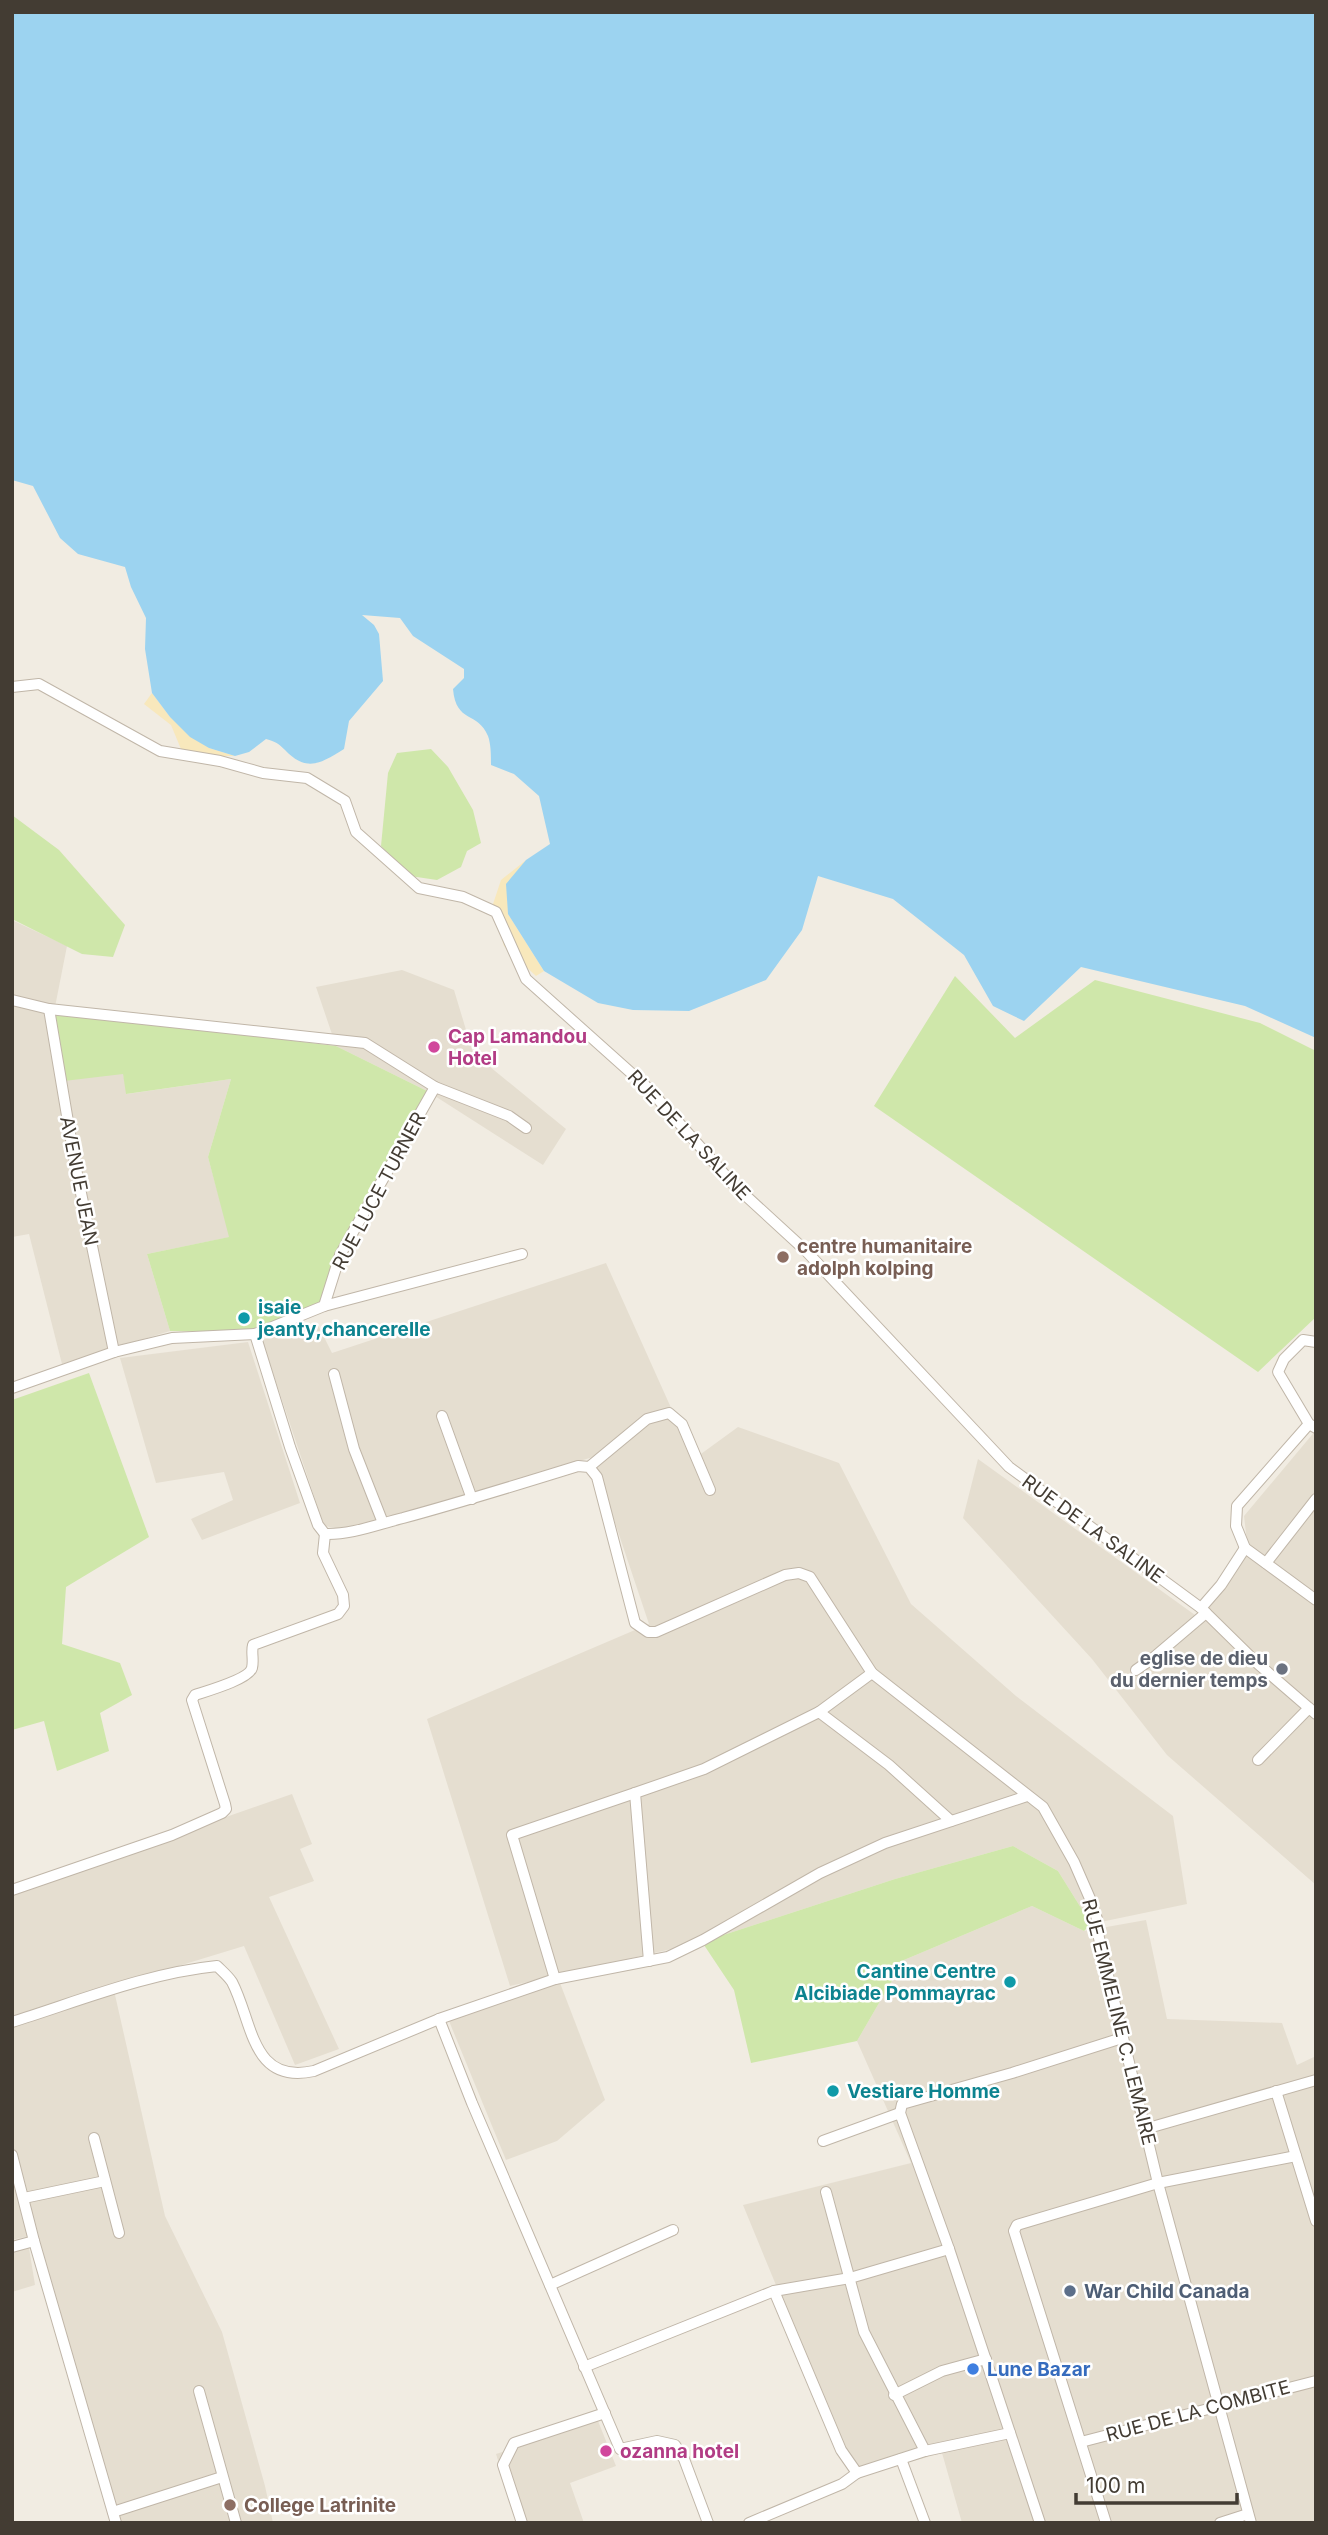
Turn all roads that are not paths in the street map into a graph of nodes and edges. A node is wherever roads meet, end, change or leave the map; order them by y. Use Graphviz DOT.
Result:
graph roads {
  1 [pos="12,687"];
  2 [pos="12,1000"];
  3 [pos="49,1009"];
  4 [pos="435,1087"];
  5 [pos="526,1128"];
  6 [pos="522,1254"];
  7 [pos="324,1306"];
  8 [pos="255,1334"];
  9 [pos="1316,1342"];
  10 [pos="114,1352"];
  11 [pos="334,1374"];
  12 [pos="12,1388"];
  13 [pos="442,1416"];
  14 [pos="1312,1426"];
  15 [pos="589,1468"];
  16 [pos="710,1490"];
  17 [pos="472,1499"];
  18 [pos="1316,1499"];
  19 [pos="383,1523"];
  20 [pos="325,1534"];
  21 [pos="1245,1548"];
  22 [pos="1266,1563"];
  23 [pos="1316,1600"];
  24 [pos="1204,1611"];
  25 [pos="1136,1670"];
  26 [pos="872,1672"];
  27 [pos="1312,1711"];
  28 [pos="819,1712"];
  29 [pos="1258,1760"];
  30 [pos="635,1793"];
  31 [pos="1027,1796"];
  32 [pos="951,1821"];
  33 [pos="12,1890"];
  34 [pos="649,1961"];
  35 [pos="555,1979"];
  36 [pos="439,2019"];
  37 [pos="12,2022"];
  38 [pos="1122,2038"];
  39 [pos="1316,2080"];
  40 [pos="1276,2091"];
  41 [pos="900,2113"];
  42 [pos="1145,2130"];
  43 [pos="94,2138"];
  44 [pos="823,2141"];
  45 [pos="12,2155"];
  46 [pos="1296,2156"];
  47 [pos="105,2181"];
  48 [pos="1158,2183"];
  49 [pos="826,2192"];
  50 [pos="24,2198"];
  51 [pos="1316,2221"];
  52 [pos="673,2230"];
  53 [pos="119,2233"];
  54 [pos="34,2241"];
  55 [pos="12,2246"];
  56 [pos="949,2249"];
  57 [pos="850,2277"];
  58 [pos="550,2285"];
  59 [pos="774,2291"];
  60 [pos="986,2359"];
  61 [pos="584,2367"];
  62 [pos="1316,2381"];
  63 [pos="199,2391"];
  64 [pos="894,2395"];
  65 [pos="1217,2406"];
  66 [pos="605,2413"];
  67 [pos="1010,2433"];
  68 [pos="1081,2442"];
  69 [pos="925,2451"];
  70 [pos="901,2459"];
  71 [pos="857,2473"];
  72 [pos="222,2477"];
  73 [pos="115,2518"];
  74 [pos="1250,2518"];
  75 [pos="236,2523"];
  76 [pos="522,2523"];
  77 [pos="708,2523"];
  78 [pos="749,2523"];
  79 [pos="925,2523"];
  80 [pos="1040,2523"];
  81 [pos="1106,2523"];
  82 [pos="1220,2523"];
  1 -- 24 [label="street, RUE DE LA SALINE"];
  2 -- 3 [label="street"];
  3 -- 4 [label="street"];
  3 -- 10 [label="street, AVENUE JEAN"];
  4 -- 5 [label="street"];
  4 -- 7 [label="street, RUE LUCE TURNER"];
  6 -- 7 [label="street"];
  7 -- 8 [label="street"];
  8 -- 10 [label="street"];
  8 -- 20 [label="street"];
  9 -- 14 [label="street"];
  10 -- 12 [label="street"];
  11 -- 19 [label="street"];
  13 -- 17 [label="street"];
  14 -- 21 [label="street"];
  15 -- 16 [label="street"];
  15 -- 17 [label="street"];
  15 -- 26 [label="street, RUE EMMELINE C. LEMAIRE"];
  17 -- 19 [label="street"];
  18 -- 22 [label="street"];
  19 -- 20 [label="street"];
  20 -- 33 [label="street"];
  21 -- 22 [label="street"];
  21 -- 24 [label="street"];
  22 -- 23 [label="street"];
  24 -- 25 [label="street"];
  24 -- 27 [label="street, RUE DE LA SALINE"];
  26 -- 28 [label="street"];
  26 -- 31 [label="street, RUE EMMELINE C. LEMAIRE"];
  27 -- 29 [label="street"];
  28 -- 30 [label="street"];
  28 -- 32 [label="street"];
  30 -- 34 [label="street"];
  30 -- 35 [label="street"];
  31 -- 32 [label="street"];
  31 -- 38 [label="street, RUE EMMELINE C. LEMAIRE"];
  32 -- 34 [label="street"];
  34 -- 35 [label="street"];
  35 -- 36 [label="street"];
  36 -- 37 [label="street"];
  36 -- 58 [label="street"];
  38 -- 41 [label="street"];
  38 -- 42 [label="street, RUE EMMELINE C. LEMAIRE"];
  39 -- 40 [label="street"];
  40 -- 42 [label="street"];
  40 -- 46 [label="street"];
  41 -- 44 [label="street"];
  41 -- 56 [label="street"];
  42 -- 48 [label="street, RUE EMMELINE C. LEMAIRE"];
  43 -- 47 [label="street"];
  45 -- 50 [label="street"];
  46 -- 48 [label="street"];
  46 -- 51 [label="street"];
  47 -- 50 [label="street"];
  47 -- 53 [label="street"];
  48 -- 65 [label="street, RUE EMMELINE C. LEMAIRE"];
  48 -- 68 [label="street"];
  49 -- 57 [label="street"];
  50 -- 54 [label="street"];
  52 -- 58 [label="street"];
  54 -- 55 [label="street"];
  54 -- 73 [label="street"];
  56 -- 57 [label="street"];
  56 -- 60 [label="street"];
  57 -- 59 [label="street"];
  57 -- 64 [label="street"];
  58 -- 61 [label="street"];
  59 -- 61 [label="street"];
  59 -- 71 [label="street"];
  60 -- 64 [label="street"];
  60 -- 67 [label="street"];
  61 -- 66 [label="street"];
  62 -- 65 [label="street, RUE DE LA COMBITE"];
  63 -- 72 [label="street"];
  64 -- 69 [label="street"];
  65 -- 68 [label="street, RUE DE LA COMBITE"];
  65 -- 74 [label="street, RUE EMMELINE C. LEMAIRE"];
  66 -- 76 [label="street"];
  66 -- 77 [label="street"];
  67 -- 69 [label="street"];
  67 -- 80 [label="street"];
  68 -- 81 [label="street"];
  69 -- 70 [label="street"];
  70 -- 71 [label="street"];
  70 -- 79 [label="street"];
  71 -- 78 [label="street"];
  72 -- 73 [label="street"];
  72 -- 75 [label="street"];
  74 -- 82 [label="street"];
}
